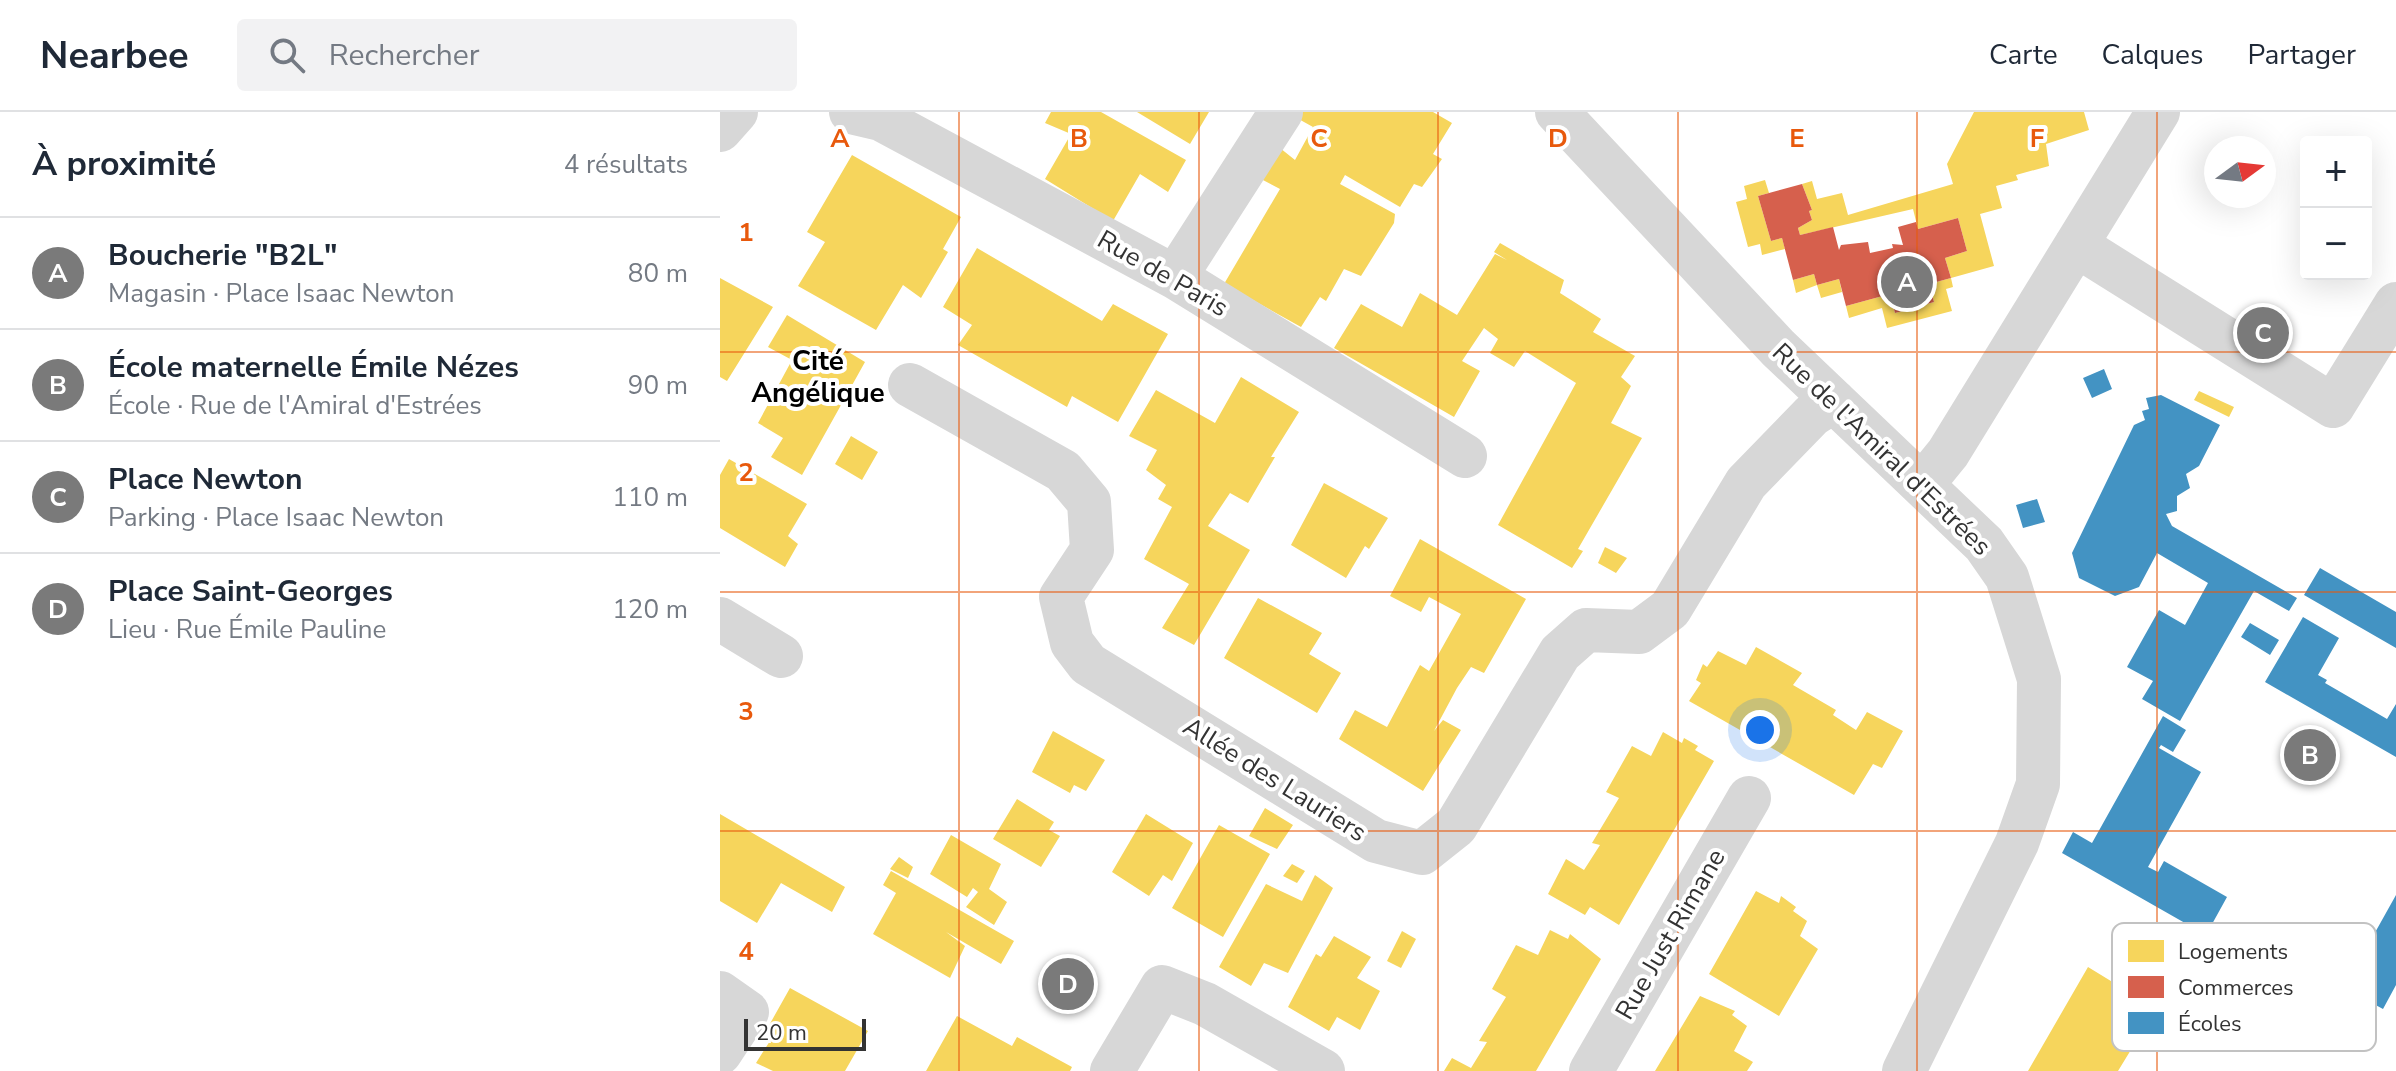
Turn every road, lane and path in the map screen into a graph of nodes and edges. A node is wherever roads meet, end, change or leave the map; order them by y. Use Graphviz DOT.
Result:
graph roads {
  1 [pos="736,112"];
  2 [pos="851,112"];
  3 [pos="1281,112"];
  4 [pos="2158,112"];
  5 [pos="1583,122"];
  6 [pos="720,130"];
  7 [pos="2076,245"];
  8 [pos="1175,277"];
  9 [pos="2396,304"];
  10 [pos="910,385"];
  11 [pos="1834,401"];
  12 [pos="1465,456"];
  13 [pos="1922,485"];
  14 [pos="720,619"];
  15 [pos="781,656"];
  16 [pos="1749,798"];
  17 [pos="734,1002"];
  18 [pos="720,1053"];
  19 [pos="1112,1071"];
  20 [pos="1323,1071"];
  21 [pos="1591,1071"];
  22 [pos="1904,1071"];
  1 -- 6 [label="street"];
  2 -- 8 [label="street, Rue de Paris"];
  3 -- 8 [label="street"];
  4 -- 7 [label="street"];
  5 -- 11 [label="street, Rue de l'Amiral d'Estrées"];
  7 -- 9 [label="street"];
  7 -- 13 [label="street"];
  8 -- 12 [label="street, Rue de Paris"];
  10 -- 11 [label="street, Allée des Lauriers"];
  11 -- 13 [label="street, Rue de l'Amiral d'Estrées"];
  13 -- 22 [label="street, Rue de l'Amiral d'Estrées"];
  14 -- 15 [label="street"];
  16 -- 21 [label="street, Rue Just Rimane"];
  17 -- 18 [label="street"];
  19 -- 20 [label="street"];
}
